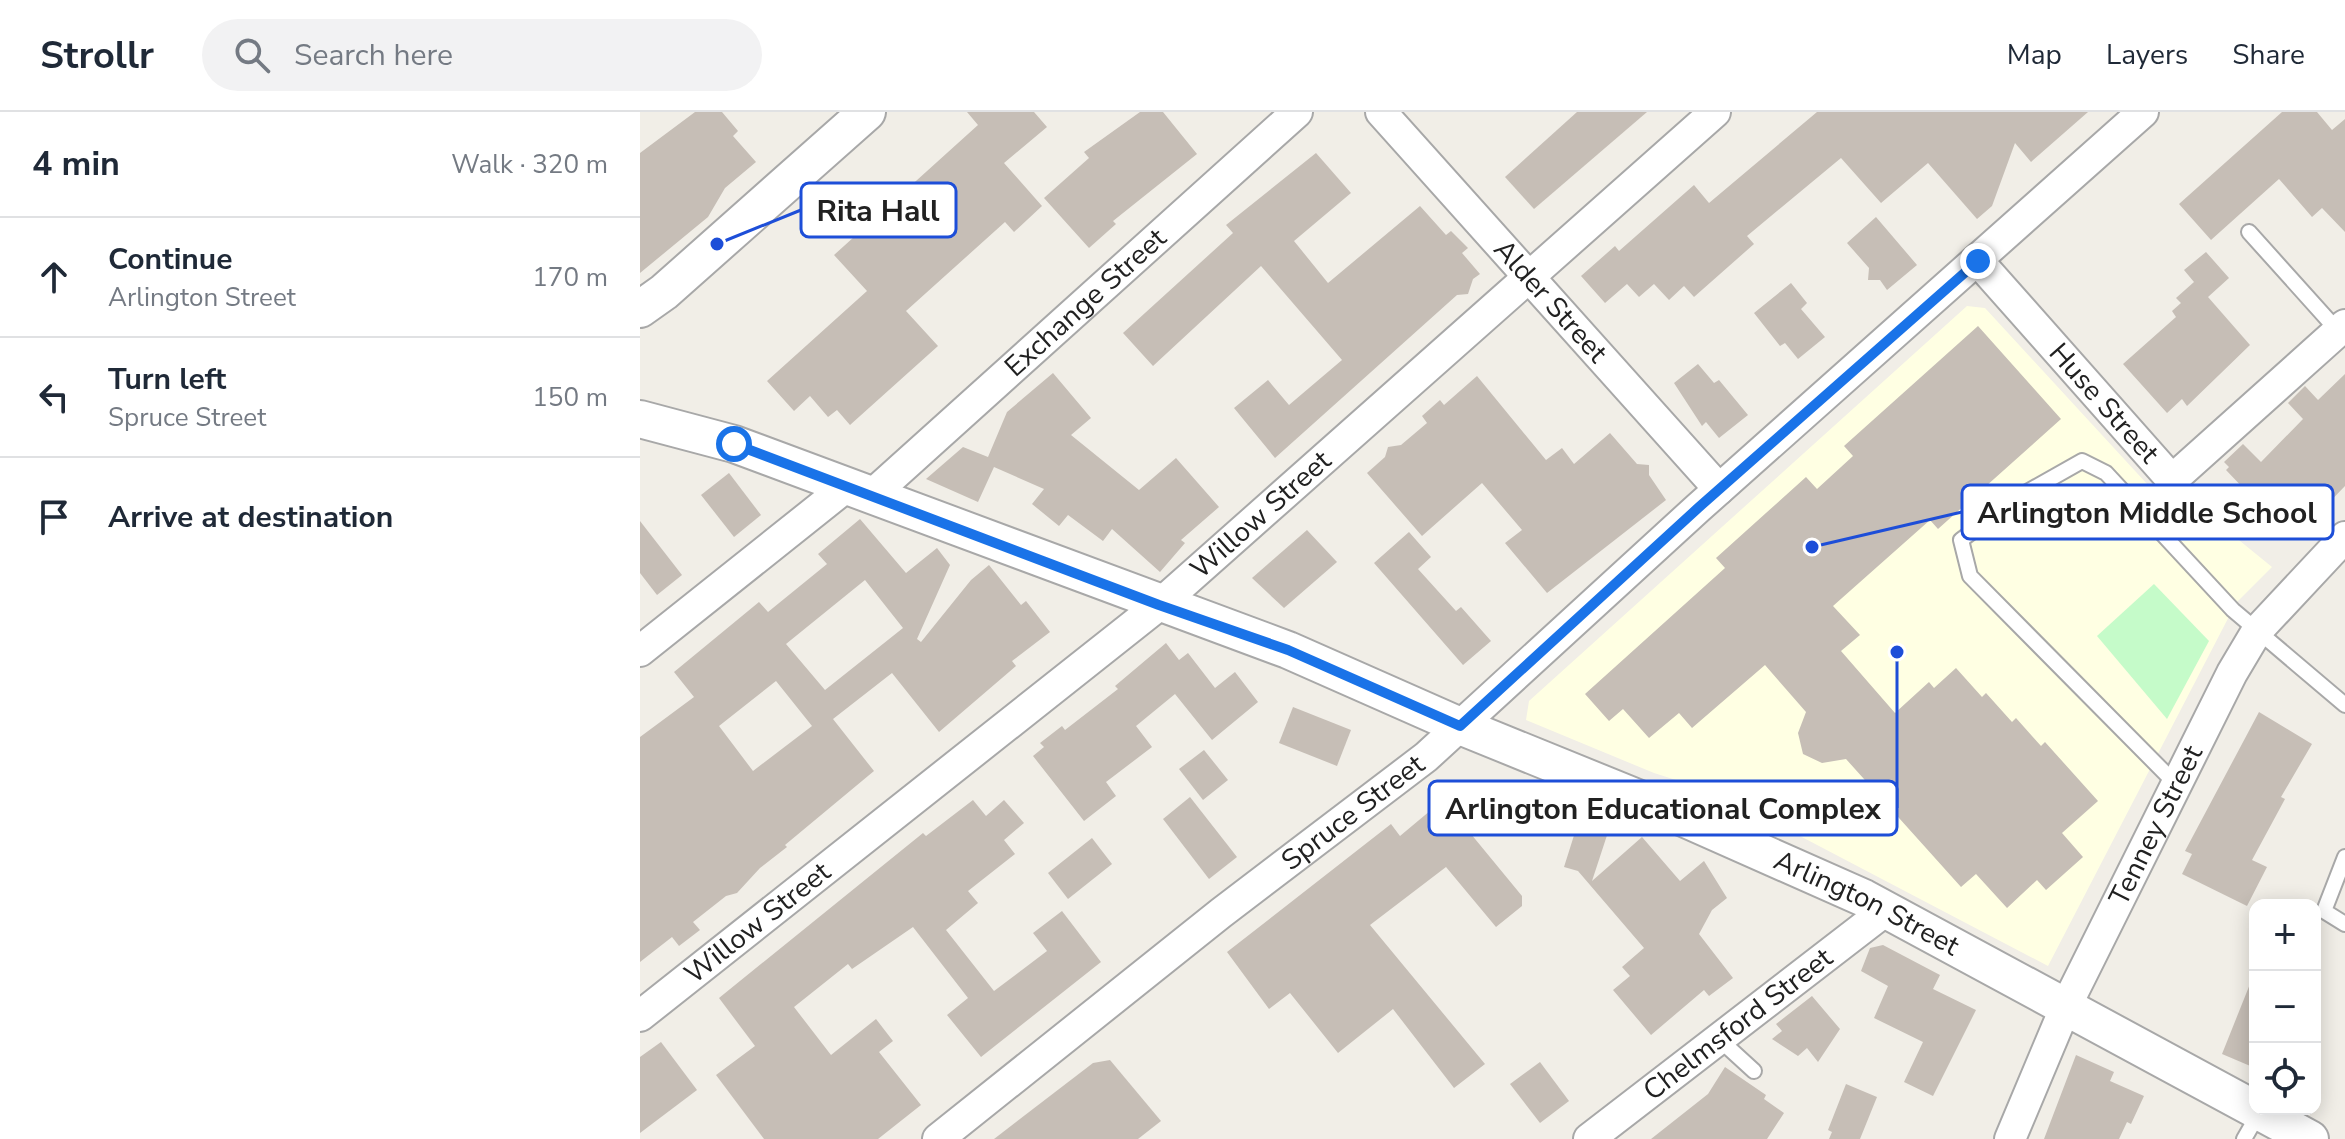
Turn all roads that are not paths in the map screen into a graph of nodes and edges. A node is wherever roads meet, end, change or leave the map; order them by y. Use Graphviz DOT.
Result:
graph roads {
  1 [pos="867,112"];
  2 [pos="1297,112"];
  3 [pos="1381,112"];
  4 [pos="1715,112"];
  5 [pos="2143,112"];
  6 [pos="2249,232"];
  7 [pos="1978,261"];
  8 [pos="1529,280"];
  9 [pos="640,309"];
  10 [pos="2342,328"];
  11 [pos="640,419"];
  12 [pos="1719,489"];
  13 [pos="860,490"];
  14 [pos="2345,537"];
  15 [pos="1159,605"];
  16 [pos="2257,631"];
  17 [pos="640,651"];
  18 [pos="2345,705"];
  19 [pos="1460,726"];
  20 [pos="2175,783"];
  21 [pos="2345,857"];
  22 [pos="1886,910"];
  23 [pos="2345,924"];
  24 [pos="2066,1006"];
  25 [pos="640,1016"];
  26 [pos="1719,1039"];
  27 [pos="1754,1071"];
  28 [pos="2252,1126"];
  29 [pos="938,1139"];
  30 [pos="1589,1139"];
  31 [pos="2010,1139"];
  32 [pos="2310,1139"];
  1 -- 9 [label="street"];
  2 -- 13 [label="street, Exchange Street"];
  3 -- 8 [label="street, Alder Street"];
  4 -- 8 [label="street, Willow Street"];
  5 -- 7 [label="street, Spruce Street"];
  6 -- 10 [label="lane"];
  7 -- 10 [label="street, Huse Street"];
  7 -- 12 [label="street, Spruce Street"];
  8 -- 12 [label="street, Alder Street"];
  8 -- 15 [label="street, Willow Street"];
  11 -- 13 [label="street, Arlington Street"];
  12 -- 19 [label="street, Spruce Street"];
  13 -- 15 [label="street, Arlington Street"];
  13 -- 17 [label="street, Exchange Street"];
  14 -- 16 [label="street, Tenney Street"];
  15 -- 19 [label="street, Arlington Street"];
  15 -- 25 [label="street, Willow Street"];
  16 -- 18 [label="lane"];
  16 -- 20 [label="street, Tenney Street"];
  16 -- 20 [label="lane"];
  19 -- 22 [label="street, Arlington Street"];
  19 -- 29 [label="street, Spruce Street"];
  20 -- 24 [label="street, Tenney Street"];
  21 -- 23 [label="lane"];
  22 -- 24 [label="street, Arlington Street"];
  22 -- 26 [label="street, Chelmsford Street"];
  24 -- 28 [label="street, Arlington Street"];
  24 -- 31 [label="street, Tenney Street"];
  26 -- 27 [label="lane"];
  26 -- 30 [label="street, Chelmsford Street"];
  28 -- 32 [label="street, Arlington Street"];
}
